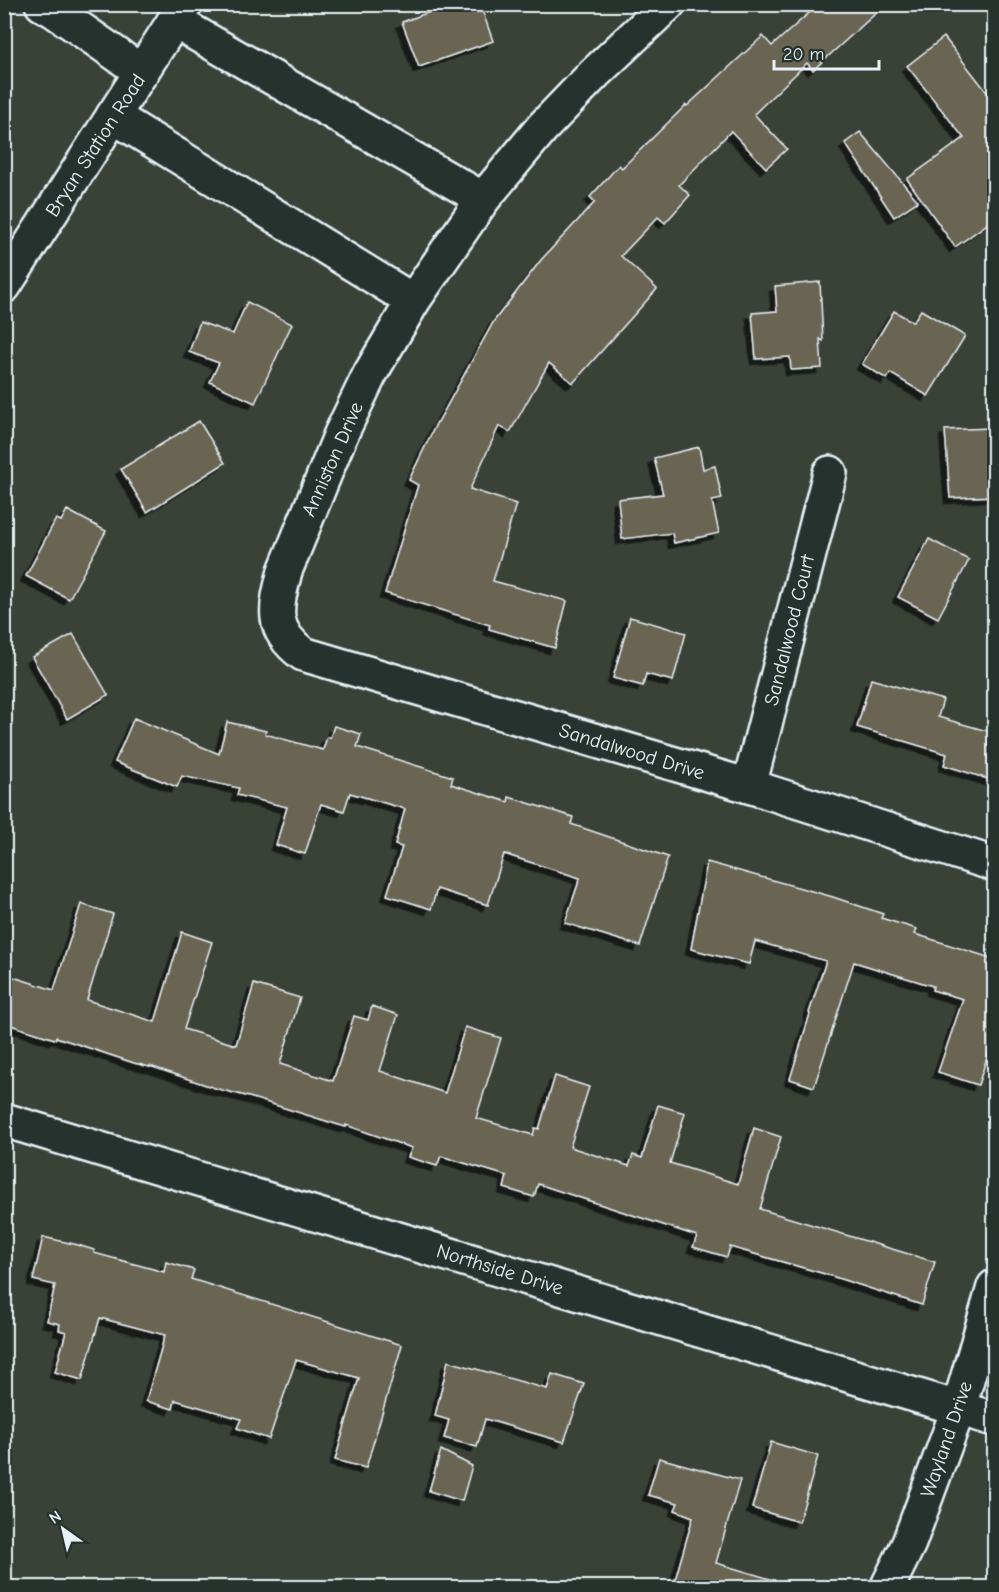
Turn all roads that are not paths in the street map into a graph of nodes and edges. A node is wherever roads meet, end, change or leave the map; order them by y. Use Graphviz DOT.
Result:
graph roads {
  1 [pos="42,4"];
  2 [pos="668,4"];
  3 [pos="180,13"];
  4 [pos="142,72"];
  5 [pos="113,116"];
  6 [pos="483,199"];
  7 [pos="4,286"];
  8 [pos="413,301"];
  9 [pos="830,473"];
  10 [pos="279,627"];
  11 [pos="749,786"];
  12 [pos="994,864"];
  13 [pos="4,1120"];
  14 [pos="994,1287"];
  15 [pos="958,1407"];
  16 [pos="994,1419"];
  17 [pos="887,1587"];
  1 -- 4 [label="street"];
  2 -- 6 [label="street, Anniston Drive"];
  3 -- 4 [label="street, Bryan Station Road"];
  3 -- 6 [label="street"];
  4 -- 5 [label="street, Bryan Station Road"];
  5 -- 7 [label="street, Bryan Station Road"];
  5 -- 8 [label="street"];
  6 -- 8 [label="street, Anniston Drive"];
  8 -- 10 [label="street, Anniston Drive"];
  9 -- 11 [label="street, Sandalwood Court"];
  10 -- 11 [label="street, Sandalwood Drive"];
  11 -- 12 [label="street, Sandalwood Drive"];
  13 -- 15 [label="street, Northside Drive"];
  14 -- 15 [label="street, Wayland Drive"];
  15 -- 16 [label="street, Northside Drive"];
  15 -- 17 [label="street, Wayland Drive"];
}
